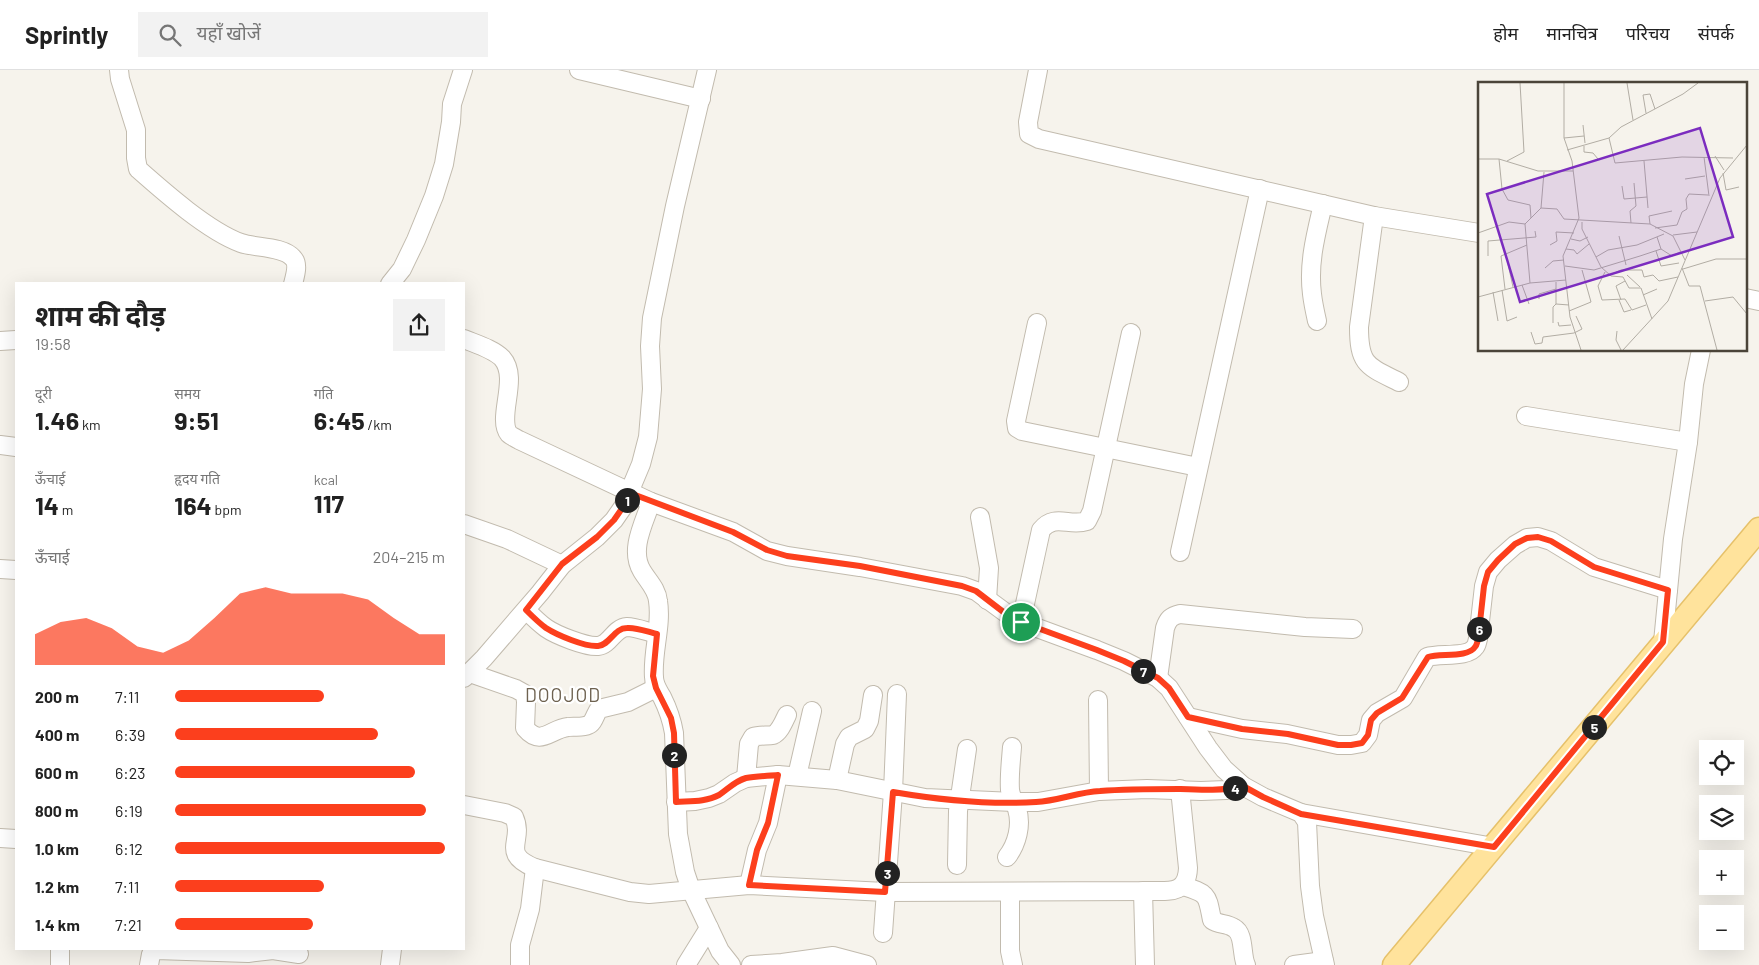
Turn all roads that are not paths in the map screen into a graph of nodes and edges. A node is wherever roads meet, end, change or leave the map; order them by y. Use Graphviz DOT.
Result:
graph roads {
  1 [pos="119,70"];
  2 [pos="464,70"];
  3 [pos="580,70"];
  4 [pos="707,70"];
  5 [pos="1038,70"];
  6 [pos="701,99"];
  7 [pos="1260,189"];
  8 [pos="1324,204"];
  9 [pos="1374,216"];
  10 [pos="1478,233"];
  11 [pos="293,282"];
  12 [pos="392,282"];
  13 [pos="1746,298"];
  14 [pos="1759,301"];
  15 [pos="1317,321"];
  16 [pos="1037,323"];
  17 [pos="1131,333"];
  18 [pos="465,339"];
  19 [pos="0,340"];
  20 [pos="15,340"];
  21 [pos="1701,351"];
  22 [pos="1400,382"];
  23 [pos="1526,416"];
  24 [pos="1688,442"];
  25 [pos="0,444"];
  26 [pos="15,447"];
  27 [pos="1106,449"];
  28 [pos="1198,467"];
  29 [pos="630,493"];
  30 [pos="651,502"];
  31 [pos="980,517"];
  32 [pos="465,524"];
  33 [pos="1759,530"];
  34 [pos="1180,552"];
  35 [pos="562,564"];
  36 [pos="0,569"];
  37 [pos="15,570"];
  38 [pos="1668,590"];
  39 [pos="988,600"];
  40 [pos="526,610"];
  41 [pos="1021,622"];
  42 [pos="1353,629"];
  43 [pos="657,634"];
  44 [pos="1663,642"];
  45 [pos="467,676"];
  46 [pos="1158,678"];
  47 [pos="656,688"];
  48 [pos="897,694"];
  49 [pos="873,695"];
  50 [pos="1098,700"];
  51 [pos="812,711"];
  52 [pos="787,715"];
  53 [pos="1188,717"];
  54 [pos="1012,747"];
  55 [pos="967,749"];
  56 [pos="778,775"];
  57 [pos="797,776"];
  58 [pos="746,778"];
  59 [pos="837,780"];
  60 [pos="1243,786"];
  61 [pos="1180,789"];
  62 [pos="1099,791"];
  63 [pos="893,792"];
  64 [pos="960,801"];
  65 [pos="676,802"];
  66 [pos="1014,802"];
  67 [pos="465,805"];
  68 [pos="1301,814"];
  69 [pos="0,838"];
  70 [pos="15,840"];
  71 [pos="1494,847"];
  72 [pos="1007,857"];
  73 [pos="957,865"];
  74 [pos="536,868"];
  75 [pos="749,885"];
  76 [pos="1183,886"];
  77 [pos="691,890"];
  78 [pos="1143,891"];
  79 [pos="885,892"];
  80 [pos="1010,892"];
  81 [pos="709,928"];
  82 [pos="883,933"];
  83 [pos="60,950"];
  84 [pos="392,950"];
  85 [pos="299,956"];
  86 [pos="1324,963"];
  87 [pos="60,965"];
  88 [pos="149,965"];
  89 [pos="390,965"];
  90 [pos="520,965"];
  91 [pos="686,965"];
  92 [pos="731,965"];
  93 [pos="751,965"];
  94 [pos="867,965"];
  95 [pos="1013,965"];
  96 [pos="1145,965"];
  97 [pos="1246,965"];
  98 [pos="1294,965"];
  99 [pos="1394,965"];
  1 -- 11 [label="street"];
  2 -- 12 [label="street"];
  3 -- 6 [label="street"];
  4 -- 6 [label="street"];
  5 -- 7 [label="street"];
  6 -- 29 [label="street"];
  7 -- 8 [label="street"];
  7 -- 28 [label="street"];
  8 -- 9 [label="street"];
  8 -- 15 [label="street"];
  9 -- 10 [label="street"];
  9 -- 22 [label="street"];
  13 -- 14 [label="street"];
  16 -- 27 [label="street"];
  17 -- 27 [label="street"];
  18 -- 29 [label="street"];
  19 -- 20 [label="street"];
  21 -- 24 [label="street"];
  23 -- 24 [label="street"];
  24 -- 38 [label="street"];
  25 -- 26 [label="street"];
  27 -- 28 [label="street"];
  27 -- 41 [label="street"];
  28 -- 34 [label="street"];
  29 -- 30 [label="street"];
  29 -- 35 [label="street"];
  30 -- 39 [label="street"];
  30 -- 43 [label="street"];
  31 -- 39 [label="street"];
  32 -- 35 [label="street"];
  33 -- 44 [label="main road"];
  35 -- 40 [label="street"];
  36 -- 37 [label="street"];
  38 -- 44 [label="street"];
  38 -- 53 [label="street"];
  39 -- 41 [label="street"];
  40 -- 43 [label="street"];
  40 -- 45 [label="street"];
  41 -- 46 [label="street"];
  42 -- 46 [label="street"];
  43 -- 47 [label="street"];
  44 -- 71 [label="main road"];
  45 -- 47 [label="street"];
  46 -- 53 [label="street"];
  47 -- 65 [label="street"];
  48 -- 63 [label="street"];
  49 -- 59 [label="street"];
  50 -- 62 [label="street"];
  51 -- 57 [label="street"];
  52 -- 58 [label="street"];
  53 -- 60 [label="street"];
  54 -- 66 [label="street"];
  55 -- 64 [label="street"];
  56 -- 57 [label="street"];
  56 -- 58 [label="street"];
  56 -- 75 [label="street"];
  57 -- 59 [label="street"];
  58 -- 65 [label="street"];
  59 -- 63 [label="street"];
  60 -- 61 [label="street"];
  60 -- 68 [label="street"];
  61 -- 62 [label="street"];
  61 -- 76 [label="street"];
  62 -- 66 [label="street"];
  63 -- 64 [label="street"];
  63 -- 79 [label="street"];
  64 -- 66 [label="street"];
  64 -- 73 [label="street"];
  65 -- 77 [label="street"];
  66 -- 72 [label="street"];
  67 -- 74 [label="street"];
  68 -- 71 [label="street"];
  68 -- 86 [label="street"];
  69 -- 70 [label="street"];
  71 -- 99 [label="main road"];
  74 -- 77 [label="street"];
  74 -- 90 [label="street"];
  75 -- 77 [label="street"];
  75 -- 79 [label="street"];
  76 -- 78 [label="street"];
  76 -- 97 [label="street"];
  77 -- 81 [label="street"];
  78 -- 80 [label="street"];
  78 -- 96 [label="street"];
  79 -- 80 [label="street"];
  79 -- 82 [label="street"];
  80 -- 95 [label="street"];
  81 -- 91 [label="street"];
  81 -- 92 [label="street"];
  83 -- 87 [label="street"];
  84 -- 89 [label="street"];
  85 -- 88 [label="street"];
  86 -- 98 [label="street"];
  93 -- 94 [label="street"];
}
